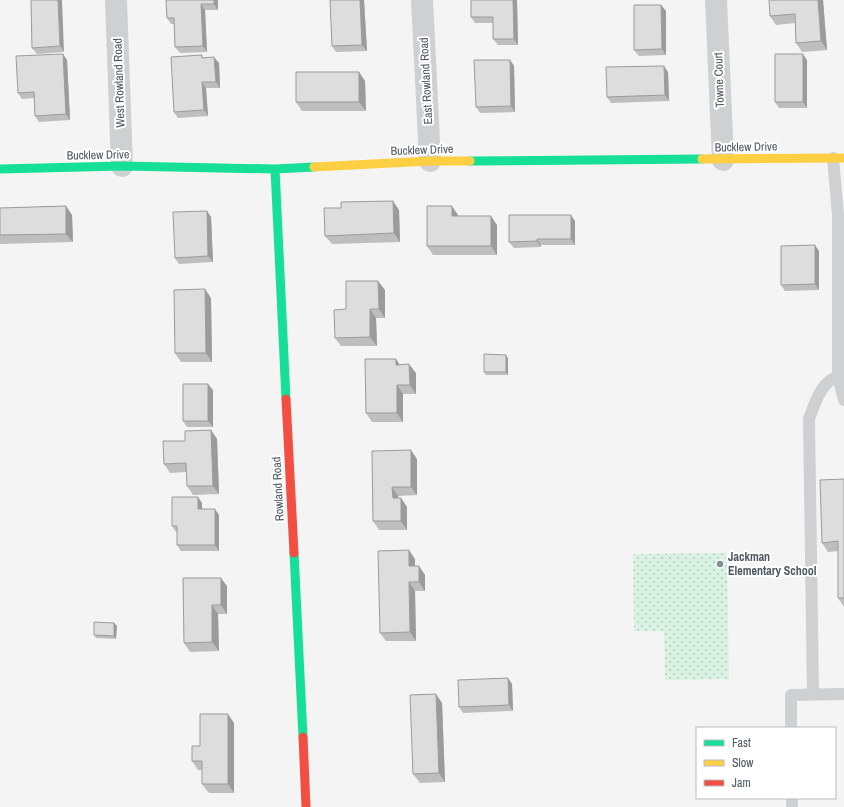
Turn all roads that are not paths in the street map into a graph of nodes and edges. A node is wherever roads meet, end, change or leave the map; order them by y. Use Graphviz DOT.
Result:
graph roads {
  1 [pos="116,0"];
  2 [pos="422,0"];
  3 [pos="716,0"];
  4 [pos="839,158"];
  5 [pos="722,160"];
  6 [pos="430,161"];
  7 [pos="122,166"];
  8 [pos="0,169"];
  9 [pos="275,169"];
  10 [pos="841,217"];
  11 [pos="841,376"];
  12 [pos="844,400"];
  13 [pos="844,694"];
  14 [pos="813,695"];
  15 [pos="791,727"];
  16 [pos="306,807"];
  1 -- 7 [label="street, West Rowland Road"];
  2 -- 6 [label="street, East Rowland Road"];
  3 -- 5 [label="street, Towne Court"];
  4 -- 5 [label="street, Bucklew Drive"];
  4 -- 10 [label="lane"];
  5 -- 6 [label="street, Bucklew Drive"];
  6 -- 9 [label="street, Bucklew Drive"];
  7 -- 8 [label="street, Bucklew Drive"];
  7 -- 9 [label="street, Bucklew Drive"];
  9 -- 16 [label="street, Rowland Road"];
  10 -- 11 [label="lane"];
  11 -- 12 [label="lane"];
  11 -- 14 [label="lane"];
  13 -- 14 [label="lane"];
  14 -- 15 [label="lane"];
}
